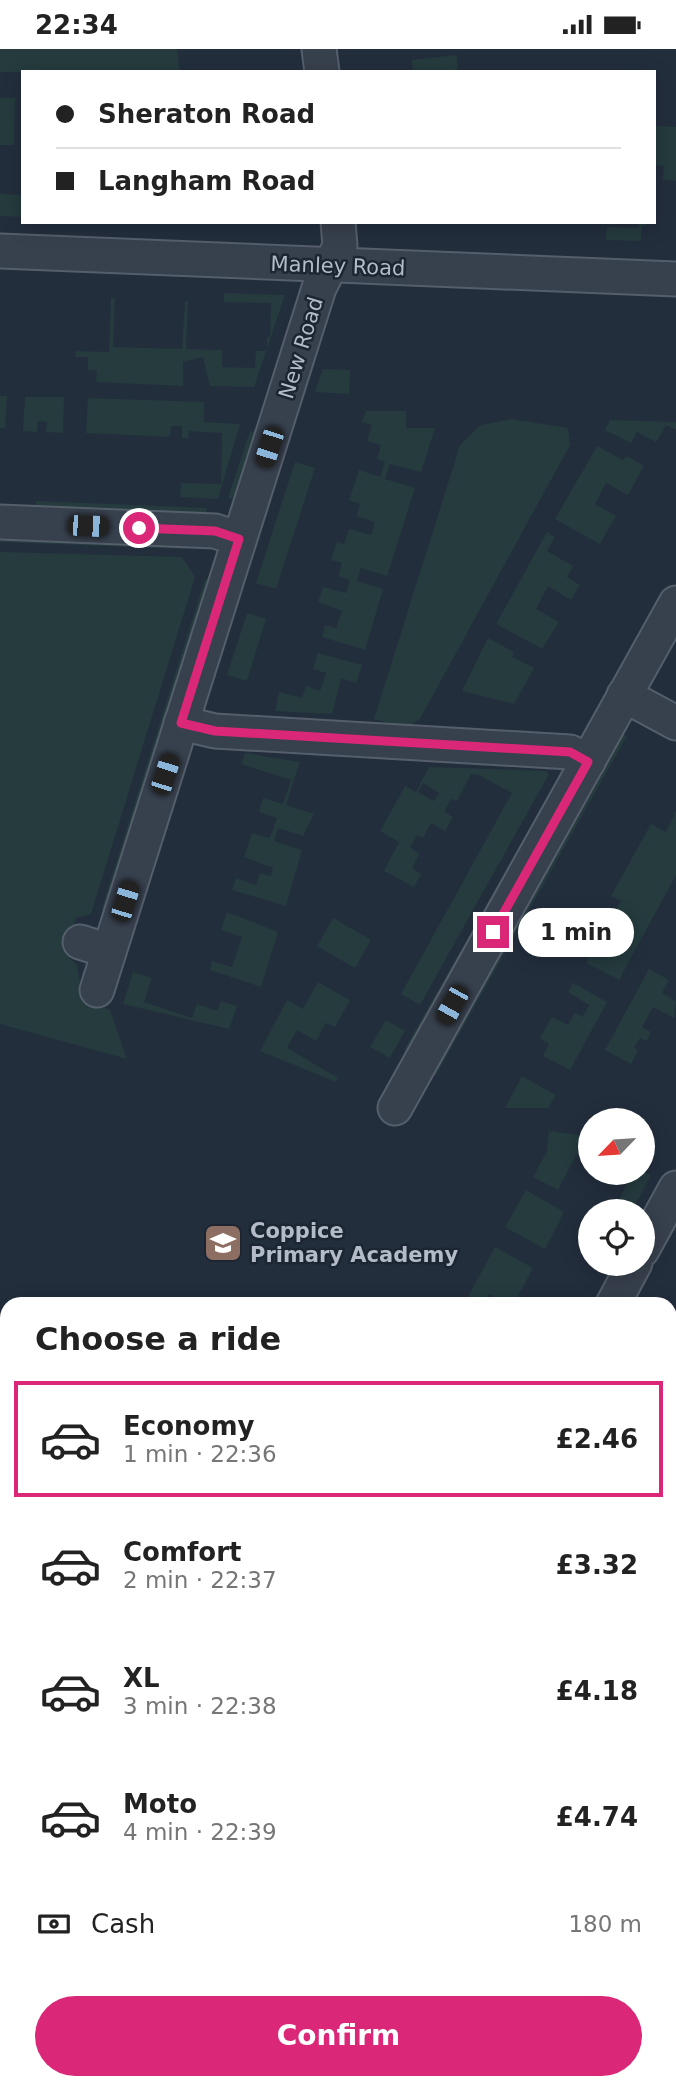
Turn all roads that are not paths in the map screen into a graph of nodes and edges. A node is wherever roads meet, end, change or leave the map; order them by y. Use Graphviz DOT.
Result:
graph roads {
  1 [pos="319,49"];
  2 [pos="322,70"];
  3 [pos="338,224"];
  4 [pos="0,251"];
  5 [pos="332,266"];
  6 [pos="676,279"];
  7 [pos="0,522"];
  8 [pos="239,539"];
  9 [pos="676,603"];
  10 [pos="624,695"];
  11 [pos="181,723"];
  12 [pos="676,723"];
  13 [pos="588,762"];
  14 [pos="97,990"];
  15 [pos="395,1108"];
  16 [pos="676,1188"];
  17 [pos="655,1226"];
  18 [pos="628,1276"];
  19 [pos="617,1297"];
  1 -- 2 [label="street"];
  3 -- 5 [label="street, New Road"];
  4 -- 5 [label="street, Manley Road"];
  5 -- 6 [label="street, Manley Road"];
  5 -- 8 [label="street, New Road"];
  7 -- 8 [label="street"];
  8 -- 11 [label="street, New Road"];
  9 -- 10 [label="street"];
  10 -- 12 [label="street"];
  10 -- 13 [label="street"];
  11 -- 13 [label="street"];
  11 -- 14 [label="street, New Road"];
  13 -- 15 [label="street"];
  16 -- 17 [label="street"];
  18 -- 19 [label="street"];
}
